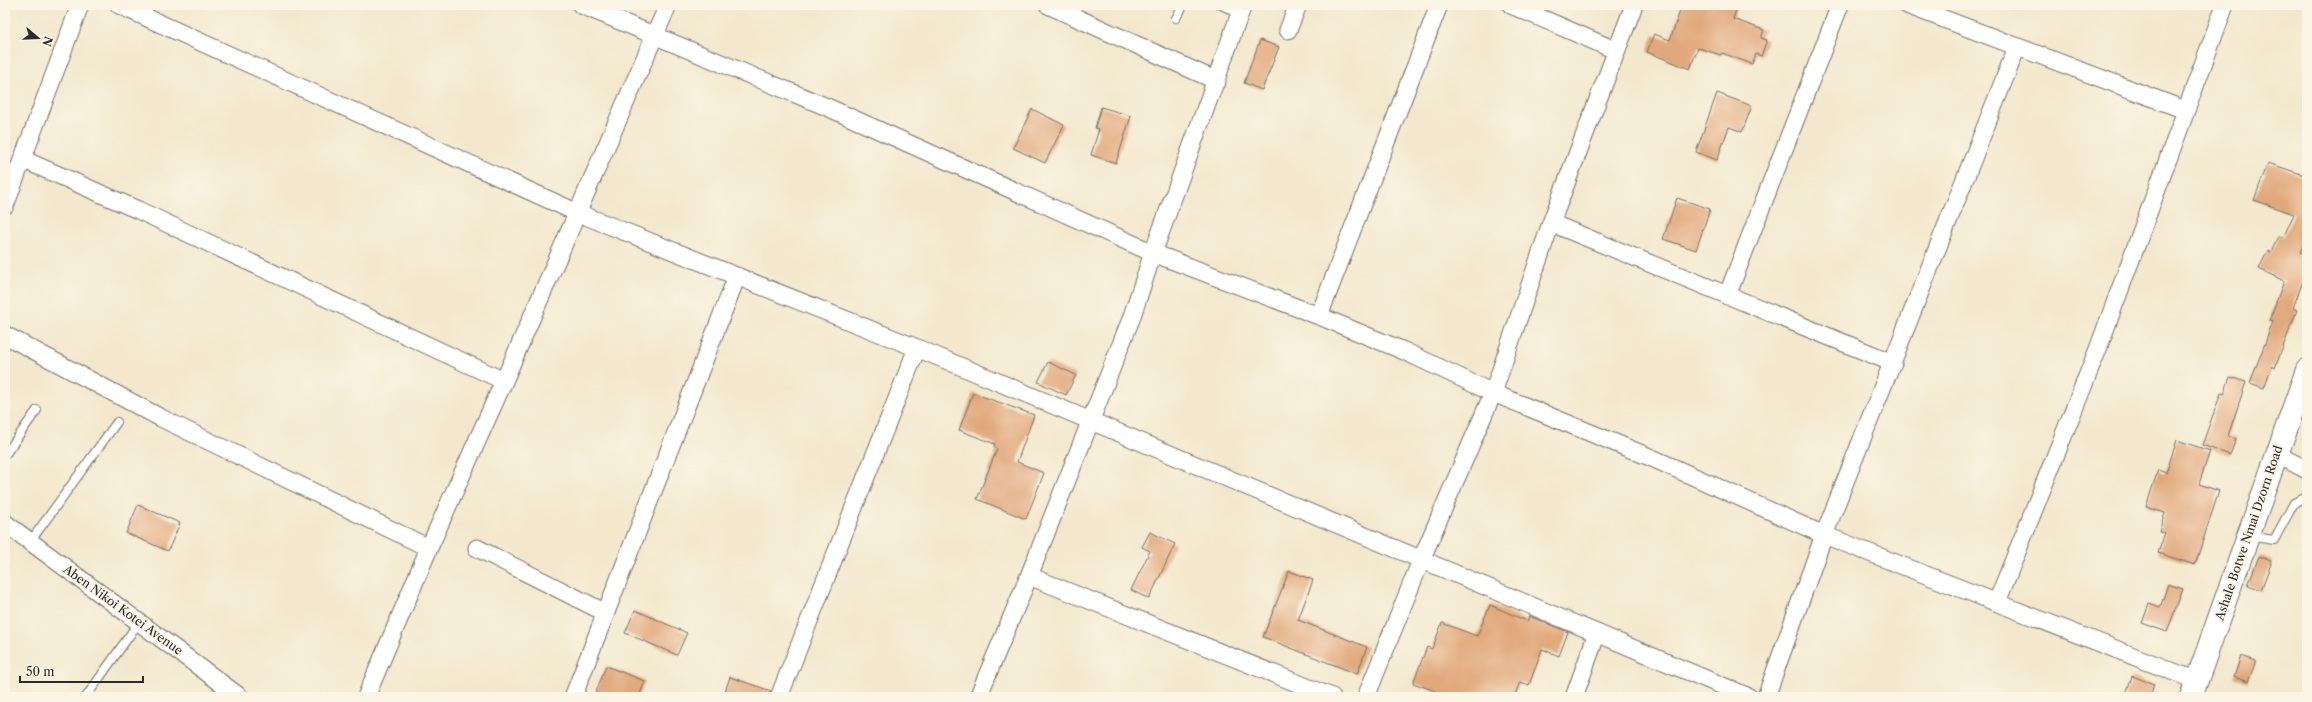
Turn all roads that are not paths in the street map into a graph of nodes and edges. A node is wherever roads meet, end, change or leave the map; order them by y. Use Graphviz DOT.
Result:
graph roads {
  1 [pos="80,5"];
  2 [pos="119,5"];
  3 [pos="581,5"];
  4 [pos="668,5"];
  5 [pos="1048,5"];
  6 [pos="1184,5"];
  7 [pos="1221,5"];
  8 [pos="1298,5"];
  9 [pos="1439,5"];
  10 [pos="1511,5"];
  11 [pos="1634,5"];
  12 [pos="1840,5"];
  13 [pos="1907,5"];
  14 [pos="2225,5"];
  15 [pos="1241,9"];
  16 [pos="1176,18"];
  17 [pos="1288,30"];
  18 [pos="656,36"];
  19 [pos="2017,47"];
  20 [pos="1617,51"];
  21 [pos="1217,81"];
  22 [pos="2185,110"];
  23 [pos="22,160"];
  24 [pos="5,206"];
  25 [pos="578,213"];
  26 [pos="1552,223"];
  27 [pos="1153,253"];
  28 [pos="737,276"];
  29 [pos="1727,296"];
  30 [pos="1319,316"];
  31 [pos="5,335"];
  32 [pos="917,348"];
  33 [pos="1893,362"];
  34 [pos="2307,370"];
  35 [pos="504,381"];
  36 [pos="1493,393"];
  37 [pos="37,410"];
  38 [pos="1092,420"];
  39 [pos="117,422"];
  40 [pos="2276,454"];
  41 [pos="5,455"];
  42 [pos="2307,470"];
  43 [pos="2307,496"];
  44 [pos="5,523"];
  45 [pos="1824,535"];
  46 [pos="2248,536"];
  47 [pos="30,542"];
  48 [pos="429,548"];
  49 [pos="477,548"];
  50 [pos="1422,558"];
  51 [pos="1029,576"];
  52 [pos="1997,602"];
  53 [pos="606,613"];
  54 [pos="139,622"];
  55 [pos="1597,633"];
  56 [pos="2194,689"];
  57 [pos="86,697"];
  58 [pos="240,697"];
  59 [pos="366,697"];
  60 [pos="573,697"];
  61 [pos="778,697"];
  62 [pos="978,697"];
  63 [pos="1332,697"];
  64 [pos="1366,697"];
  65 [pos="1574,697"];
  66 [pos="1749,697"];
  67 [pos="1766,697"];
  1 -- 23 [label="street"];
  2 -- 25 [label="street"];
  3 -- 18 [label="street"];
  4 -- 18 [label="street"];
  5 -- 21 [label="street"];
  6 -- 16 [label="lane"];
  7 -- 15 [label="lane"];
  8 -- 17 [label="street"];
  9 -- 30 [label="street"];
  10 -- 20 [label="street"];
  11 -- 20 [label="street"];
  12 -- 29 [label="street"];
  13 -- 19 [label="street"];
  14 -- 22 [label="street"];
  15 -- 21 [label="street"];
  18 -- 25 [label="street"];
  18 -- 27 [label="street"];
  19 -- 22 [label="street"];
  19 -- 33 [label="street"];
  20 -- 26 [label="street"];
  21 -- 27 [label="street"];
  22 -- 52 [label="street"];
  23 -- 24 [label="street"];
  23 -- 35 [label="street"];
  25 -- 28 [label="street"];
  25 -- 35 [label="street"];
  26 -- 29 [label="street"];
  26 -- 36 [label="street"];
  27 -- 30 [label="street"];
  27 -- 38 [label="street"];
  28 -- 32 [label="street"];
  28 -- 53 [label="street"];
  29 -- 33 [label="street"];
  30 -- 36 [label="street"];
  31 -- 48 [label="street"];
  32 -- 38 [label="street"];
  32 -- 61 [label="street"];
  33 -- 45 [label="street"];
  34 -- 40 [label="main road, Ashale Botwe Nmai Dzorn Road"];
  35 -- 48 [label="street"];
  36 -- 45 [label="street"];
  36 -- 50 [label="street"];
  37 -- 41 [label="lane"];
  38 -- 50 [label="street"];
  38 -- 51 [label="street"];
  39 -- 47 [label="lane"];
  40 -- 42 [label="street"];
  40 -- 46 [label="main road, Ashale Botwe Nmai Dzorn Road"];
  43 -- 46 [label="lane"];
  44 -- 47 [label="street, Aben Nikoi Kotei Avenue"];
  45 -- 52 [label="street"];
  45 -- 67 [label="street"];
  46 -- 56 [label="main road, Ashale Botwe Nmai Dzorn Road"];
  47 -- 54 [label="street, Aben Nikoi Kotei Avenue"];
  48 -- 59 [label="street"];
  49 -- 53 [label="street"];
  50 -- 55 [label="street"];
  50 -- 64 [label="street"];
  51 -- 62 [label="street"];
  51 -- 63 [label="street"];
  52 -- 56 [label="street"];
  53 -- 60 [label="street"];
  54 -- 57 [label="lane"];
  54 -- 58 [label="street, Aben Nikoi Kotei Avenue"];
  55 -- 65 [label="street"];
  55 -- 66 [label="street"];
}
